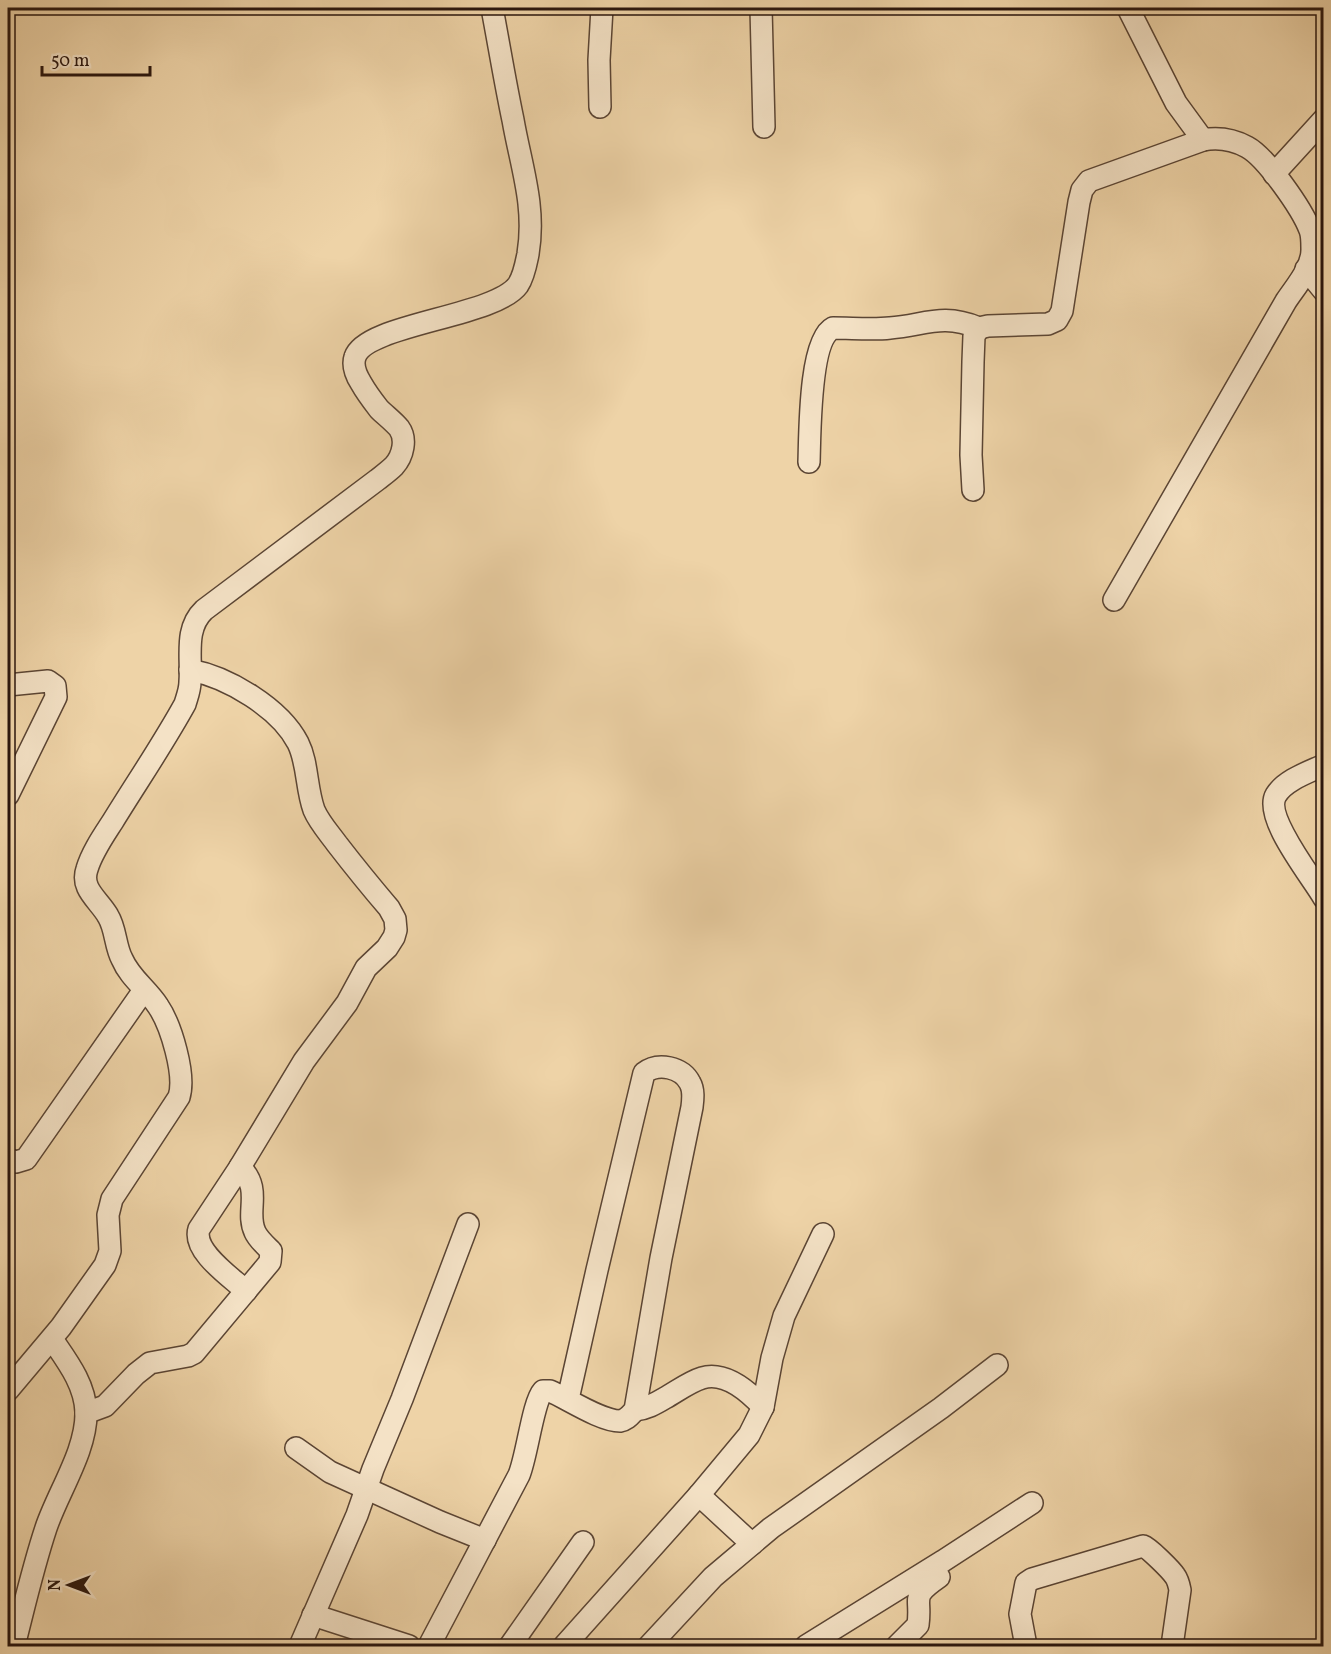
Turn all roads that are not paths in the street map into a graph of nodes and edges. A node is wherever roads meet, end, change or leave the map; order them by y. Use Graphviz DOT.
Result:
graph roads {
  1 [pos="492,8"];
  2 [pos="602,8"];
  3 [pos="761,8"];
  4 [pos="1128,8"];
  5 [pos="600,107"];
  6 [pos="1323,119"];
  7 [pos="764,128"];
  8 [pos="1203,140"];
  9 [pos="1274,174"];
  10 [pos="1306,269"];
  11 [pos="1323,291"];
  12 [pos="979,328"];
  13 [pos="809,462"];
  14 [pos="973,490"];
  15 [pos="1114,600"];
  16 [pos="190,670"];
  17 [pos="8,685"];
  18 [pos="1323,765"];
  19 [pos="8,795"];
  20 [pos="1323,898"];
  21 [pos="144,990"];
  22 [pos="8,1159"];
  23 [pos="240,1167"];
  24 [pos="468,1224"];
  25 [pos="823,1234"];
  26 [pos="246,1291"];
  27 [pos="52,1339"];
  28 [pos="997,1365"];
  29 [pos="8,1390"];
  30 [pos="568,1399"];
  31 [pos="763,1407"];
  32 [pos="86,1413"];
  33 [pos="631,1415"];
  34 [pos="296,1448"];
  35 [pos="366,1488"];
  36 [pos="699,1496"];
  37 [pos="1032,1503"];
  38 [pos="485,1540"];
  39 [pos="583,1542"];
  40 [pos="752,1544"];
  41 [pos="943,1561"];
  42 [pos="313,1615"];
  43 [pos="14,1647"];
  44 [pos="300,1647"];
  45 [pos="409,1647"];
  46 [pos="429,1647"];
  47 [pos="510,1647"];
  48 [pos="564,1647"];
  49 [pos="649,1647"];
  50 [pos="806,1647"];
  51 [pos="897,1647"];
  52 [pos="1026,1647"];
  53 [pos="1172,1647"];
  1 -- 16 [label="street"];
  2 -- 5 [label="street"];
  3 -- 7 [label="street"];
  4 -- 8 [label="street"];
  6 -- 9 [label="street"];
  8 -- 9 [label="street"];
  8 -- 12 [label="street"];
  9 -- 10 [label="street"];
  10 -- 11 [label="street"];
  10 -- 15 [label="street"];
  12 -- 13 [label="street"];
  12 -- 14 [label="street"];
  16 -- 21 [label="street"];
  16 -- 23 [label="street"];
  17 -- 19 [label="street"];
  18 -- 20 [label="street"];
  21 -- 22 [label="street"];
  21 -- 27 [label="street"];
  23 -- 26 [label="street"];
  23 -- 26 [label="street"];
  24 -- 35 [label="street"];
  25 -- 31 [label="street"];
  26 -- 32 [label="street"];
  27 -- 29 [label="street"];
  27 -- 32 [label="street"];
  28 -- 40 [label="street"];
  30 -- 33 [label="street"];
  30 -- 33 [label="street"];
  30 -- 38 [label="street"];
  31 -- 33 [label="street"];
  31 -- 36 [label="street"];
  32 -- 43 [label="street"];
  34 -- 35 [label="street"];
  35 -- 38 [label="street"];
  35 -- 42 [label="street"];
  36 -- 40 [label="street"];
  36 -- 48 [label="street"];
  37 -- 41 [label="street"];
  38 -- 46 [label="street"];
  39 -- 47 [label="street"];
  40 -- 49 [label="street"];
  41 -- 50 [label="street"];
  41 -- 51 [label="street"];
  42 -- 44 [label="street"];
  42 -- 45 [label="street"];
  52 -- 53 [label="street"];
}
